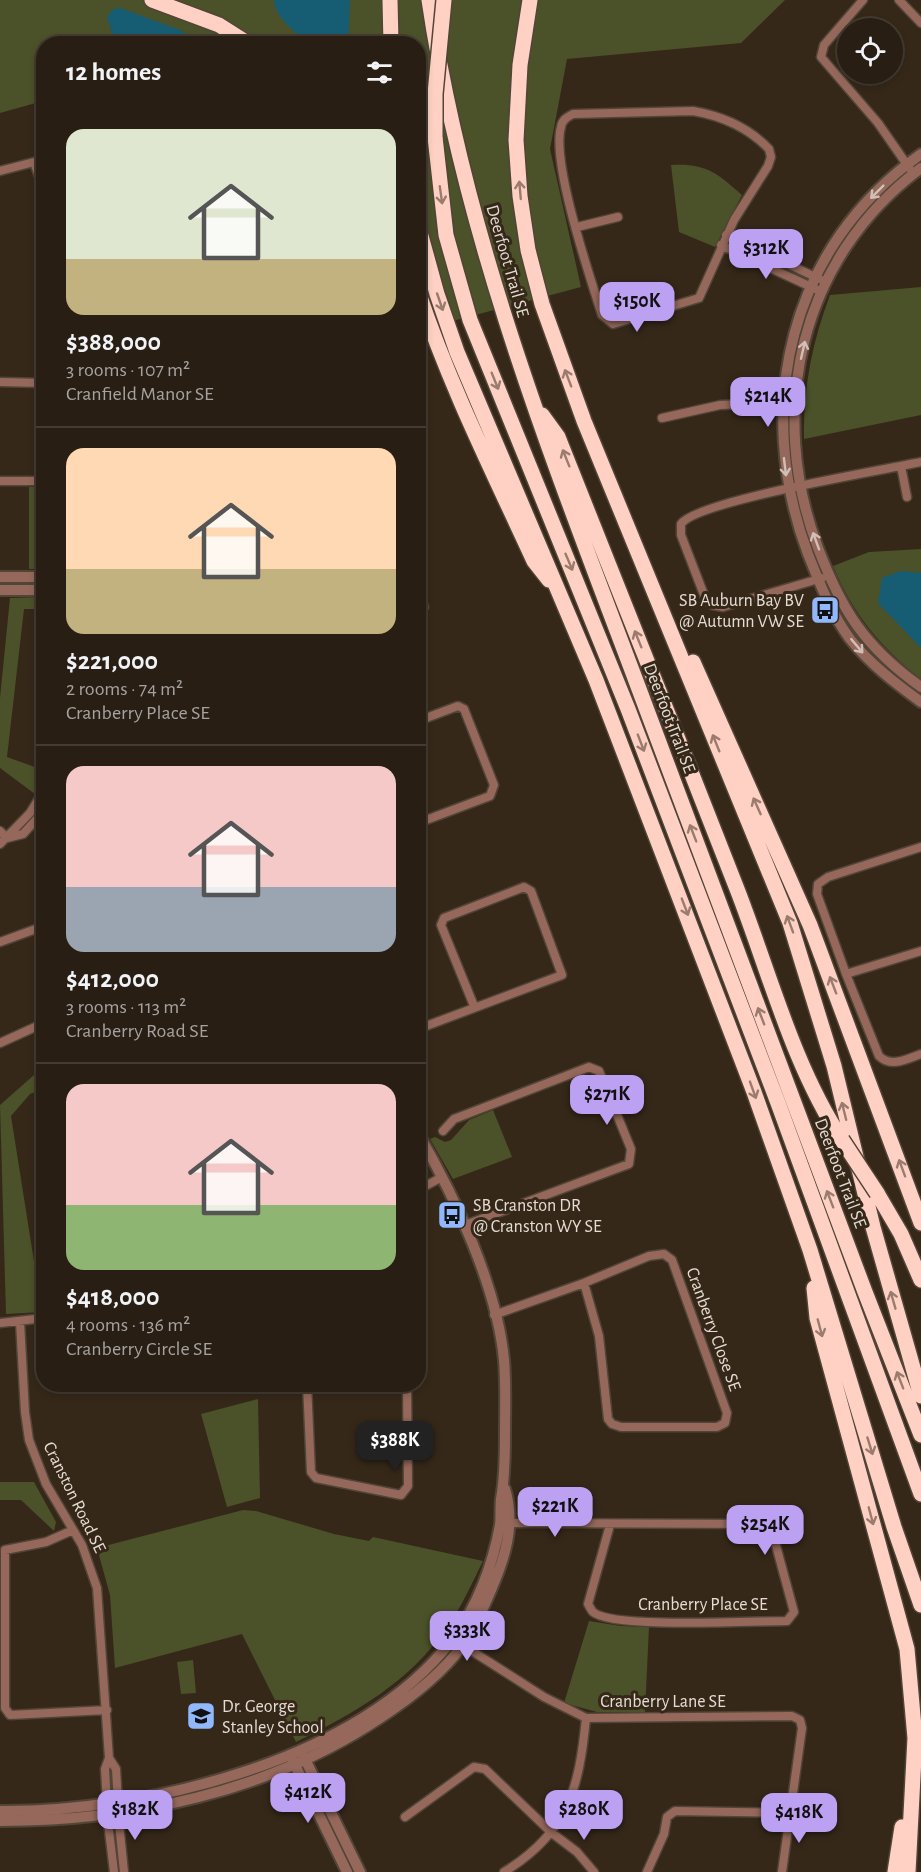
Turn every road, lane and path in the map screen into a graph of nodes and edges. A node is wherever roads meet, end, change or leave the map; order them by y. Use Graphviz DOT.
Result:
graph roads {
  1 [pos="152,0"];
  2 [pos="390,0"];
  3 [pos="429,0"];
  4 [pos="444,0"];
  5 [pos="530,0"];
  6 [pos="537,0"];
  7 [pos="863,0"];
  8 [pos="899,0"];
  9 [pos="921,23"];
  10 [pos="236,36"];
  11 [pos="391,36"];
  12 [pos="524,39"];
  13 [pos="921,154"];
  14 [pos="36,168"];
  15 [pos="914,169"];
  16 [pos="0,171"];
  17 [pos="618,217"];
  18 [pos="577,227"];
  19 [pos="726,235"];
  20 [pos="721,245"];
  21 [pos="426,254"];
  22 [pos="819,285"];
  23 [pos="426,314"];
  24 [pos="0,382"];
  25 [pos="36,383"];
  26 [pos="530,398"];
  27 [pos="788,402"];
  28 [pos="662,418"];
  29 [pos="921,462"];
  30 [pos="901,466"];
  31 [pos="36,480"];
  32 [pos="0,481"];
  33 [pos="794,488"];
  34 [pos="907,497"];
  35 [pos="638,549"];
  36 [pos="0,577"];
  37 [pos="36,577"];
  38 [pos="823,577"];
  39 [pos="0,590"];
  40 [pos="36,590"];
  41 [pos="563,599"];
  42 [pos="921,687"];
  43 [pos="921,702"];
  44 [pos="426,718"];
  45 [pos="36,804"];
  46 [pos="36,820"];
  47 [pos="426,820"];
  48 [pos="0,831"];
  49 [pos="4,841"];
  50 [pos="921,847"];
  51 [pos="36,929"];
  52 [pos="0,942"];
  53 [pos="921,951"];
  54 [pos="846,974"];
  55 [pos="474,1006"];
  56 [pos="426,1026"];
  57 [pos="36,1027"];
  58 [pos="0,1043"];
  59 [pos="921,1054"];
  60 [pos="443,1131"];
  61 [pos="426,1148"];
  62 [pos="442,1177"];
  63 [pos="426,1186"];
  64 [pos="921,1223"];
  65 [pos="465,1225"];
  66 [pos="810,1250"];
  67 [pos="921,1280"];
  68 [pos="584,1283"];
  69 [pos="494,1315"];
  70 [pos="36,1319"];
  71 [pos="20,1322"];
  72 [pos="0,1323"];
  73 [pos="307,1392"];
  74 [pos="407,1392"];
  75 [pos="921,1396"];
  76 [pos="921,1435"];
  77 [pos="921,1494"];
  78 [pos="505,1523"];
  79 [pos="610,1525"];
  80 [pos="73,1530"];
  81 [pos="921,1605"];
  82 [pos="453,1639"];
  83 [pos="462,1646"];
  84 [pos="107,1710"];
  85 [pos="585,1718"];
  86 [pos="915,1738"];
  87 [pos="297,1757"];
  88 [pos="113,1809"];
  89 [pos="0,1811"];
  90 [pos="790,1813"];
  91 [pos="405,1816"];
  92 [pos="0,1821"];
  93 [pos="552,1833"];
  94 [pos="114,1872"];
  95 [pos="124,1872"];
  96 [pos="347,1872"];
  97 [pos="360,1872"];
  98 [pos="504,1872"];
  99 [pos="594,1872"];
  100 [pos="647,1872"];
  101 [pos="782,1872"];
  102 [pos="895,1872"];
  103 [pos="908,1872"];
  1 -- 10 [label="highway"];
  2 -- 11 [label="highway"];
  3 -- 26 [label="highway, Deerfoot Trail SE"];
  4 -- 77 [label="highway, one-way, bridge"];
  5 -- 12 [label="highway"];
  6 -- 12 [label="highway"];
  7 -- 15 [label="street"];
  8 -- 9 [label="street"];
  35 -- 12 [label="highway, one-way"];
  13 -- 15 [label="street"];
  14 -- 16 [label="street"];
  15 -- 22 [label="street"];
  17 -- 18 [label="street"];
  18 -- 19 [label="street"];
  18 -- 20 [label="street"];
  19 -- 20 [label="street"];
  19 -- 22 [label="street"];
  20 -- 22 [label="street"];
  21 -- 41 [label="highway, one-way"];
  22 -- 27 [label="street"];
  23 -- 41 [label="highway"];
  24 -- 25 [label="street"];
  67 -- 26 [label="highway, one-way, bridge"];
  76 -- 26 [label="highway, Deerfoot Trail SE, one-way"];
  27 -- 28 [label="street"];
  27 -- 33 [label="street"];
  29 -- 30 [label="street"];
  30 -- 33 [label="street"];
  30 -- 34 [label="street"];
  31 -- 32 [label="street"];
  33 -- 38 [label="street"];
  33 -- 38 [label="street"];
  64 -- 35 [label="highway, one-way"];
  75 -- 35 [label="highway, one-way"];
  36 -- 37 [label="street"];
  38 -- 42 [label="street"];
  38 -- 43 [label="street, one-way"];
  39 -- 40 [label="street"];
  41 -- 66 [label="highway, one-way"];
  44 -- 47 [label="street"];
  45 -- 49 [label="street"];
  46 -- 49 [label="street"];
  48 -- 49 [label="street"];
  50 -- 54 [label="street"];
  51 -- 52 [label="street"];
  53 -- 54 [label="street"];
  54 -- 59 [label="street"];
  55 -- 55 [label="street"];
  55 -- 56 [label="street"];
  57 -- 58 [label="street"];
  60 -- 65 [label="street"];
  61 -- 62 [label="street"];
  62 -- 63 [label="street"];
  62 -- 65 [label="street"];
  65 -- 69 [label="street"];
  66 -- 81 [label="highway, one-way"];
  66 -- 86 [label="highway, one-way"];
  68 -- 68 [label="street, Cranberry Close SE"];
  68 -- 69 [label="street, Cranberry Close SE"];
  69 -- 78 [label="street"];
  70 -- 71 [label="street"];
  71 -- 72 [label="street"];
  71 -- 80 [label="street, Cranston Road SE"];
  73 -- 74 [label="street"];
  78 -- 79 [label="street, Cranberry Place SE"];
  78 -- 82 [label="street"];
  78 -- 83 [label="street"];
  79 -- 79 [label="street, Cranberry Place SE"];
  80 -- 84 [label="street, Cranston Road SE"];
  80 -- 84 [label="street"];
  82 -- 83 [label="street, Cranberry Lane SE"];
  82 -- 87 [label="street"];
  83 -- 85 [label="street, Cranberry Lane SE"];
  83 -- 87 [label="street"];
  84 -- 88 [label="street, Cranston Road SE"];
  85 -- 90 [label="street, Cranberry Lane SE"];
  85 -- 93 [label="street"];
  86 -- 102 [label="highway"];
  86 -- 103 [label="highway"];
  87 -- 88 [label="street"];
  87 -- 96 [label="street"];
  87 -- 97 [label="street"];
  88 -- 89 [label="street"];
  88 -- 92 [label="street"];
  88 -- 94 [label="street, Cranston Road SE"];
  88 -- 95 [label="street, Cranston Road SE"];
  90 -- 100 [label="street"];
  90 -- 101 [label="street"];
  91 -- 93 [label="street"];
  93 -- 98 [label="street"];
  93 -- 99 [label="street"];
}
